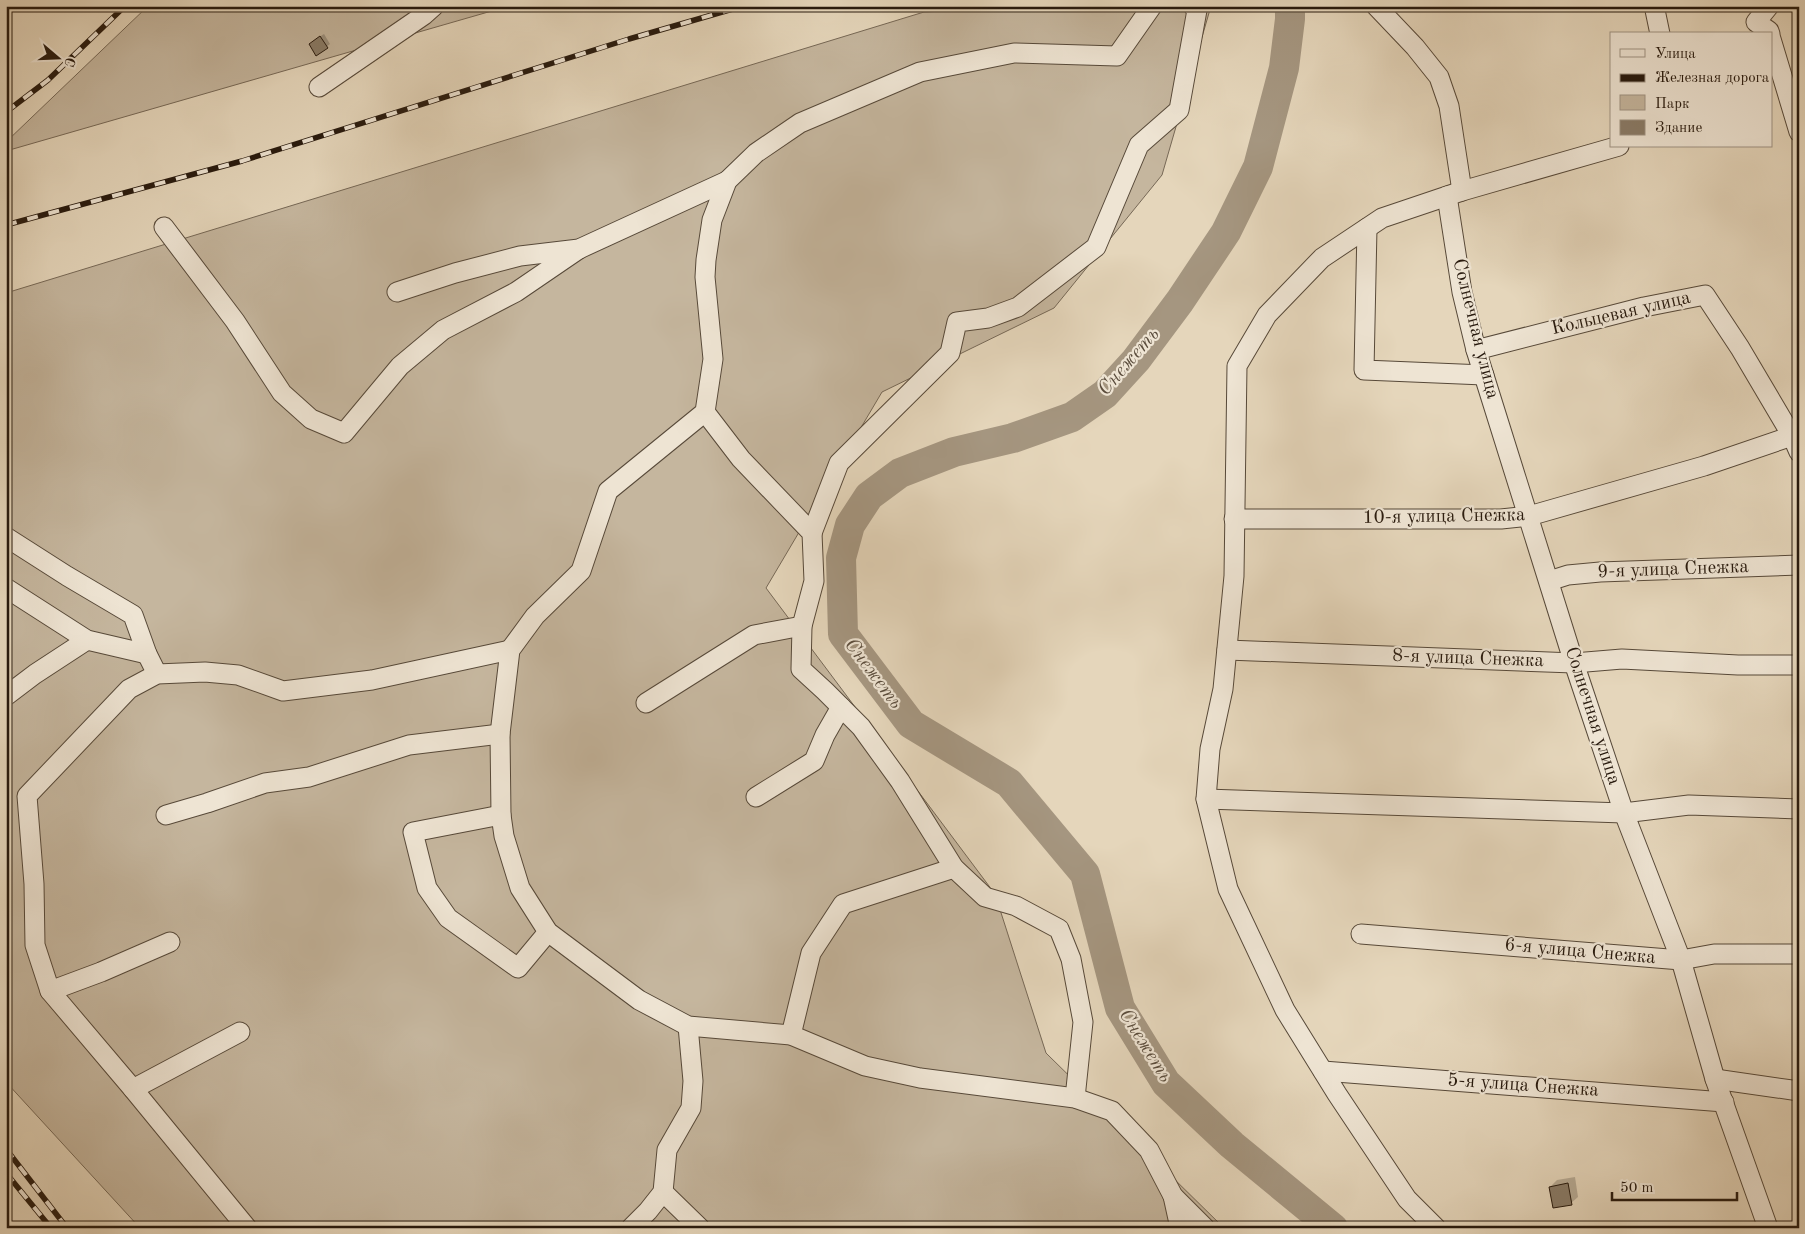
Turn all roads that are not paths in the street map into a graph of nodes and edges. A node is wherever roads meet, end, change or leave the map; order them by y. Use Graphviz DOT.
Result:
graph roads {
  1 [pos="434,6"];
  2 [pos="1152,6"];
  3 [pos="1192,6"];
  4 [pos="1376,6"];
  5 [pos="1769,6"];
  6 [pos="1655,10"];
  7 [pos="1660,32"];
  8 [pos="1769,32"];
  9 [pos="1772,42"];
  10 [pos="319,87"];
  11 [pos="1799,132"];
  12 [pos="1612,148"];
  13 [pos="727,181"];
  14 [pos="1455,194"];
  15 [pos="164,227"];
  16 [pos="1367,228"];
  17 [pos="579,249"];
  18 [pos="397,292"];
  19 [pos="1476,350"];
  20 [pos="1484,375"];
  21 [pos="705,412"];
  22 [pos="1795,444"];
  23 [pos="1529,516"];
  24 [pos="1234,519"];
  25 [pos="812,533"];
  26 [pos="6,537"];
  27 [pos="1799,565"];
  28 [pos="1549,581"];
  29 [pos="6,588"];
  30 [pos="802,626"];
  31 [pos="87,640"];
  32 [pos="510,650"];
  33 [pos="1227,650"];
  34 [pos="147,654"];
  35 [pos="1574,663"];
  36 [pos="1799,665"];
  37 [pos="157,674"];
  38 [pos="6,696"];
  39 [pos="646,703"];
  40 [pos="841,707"];
  41 [pos="500,734"];
  42 [pos="756,797"];
  43 [pos="1206,798"];
  44 [pos="1799,809"];
  45 [pos="1624,813"];
  46 [pos="166,815"];
  47 [pos="501,815"];
  48 [pos="954,868"];
  49 [pos="548,932"];
  50 [pos="1361,934"];
  51 [pos="170,942"];
  52 [pos="1799,954"];
  53 [pos="1681,960"];
  54 [pos="50,992"];
  55 [pos="688,1026"];
  56 [pos="240,1032"];
  57 [pos="790,1035"];
  58 [pos="1322,1071"];
  59 [pos="1716,1079"];
  60 [pos="133,1089"];
  61 [pos="1799,1091"];
  62 [pos="1075,1098"];
  63 [pos="1724,1102"];
  64 [pos="663,1192"];
  65 [pos="1172,1196"];
  66 [pos="247,1228"];
  67 [pos="631,1228"];
  68 [pos="700,1228"];
  69 [pos="1180,1228"];
  70 [pos="1205,1228"];
  71 [pos="1436,1228"];
  72 [pos="1768,1228"];
  1 -- 10 [label="street"];
  2 -- 13 [label="street"];
  3 -- 25 [label="street"];
  4 -- 14 [label="street, Солнечная улица"];
  5 -- 8 [label="street"];
  6 -- 7 [label="street"];
  9 -- 11 [label="street"];
  12 -- 14 [label="street"];
  13 -- 17 [label="street"];
  13 -- 21 [label="street"];
  14 -- 16 [label="street"];
  14 -- 19 [label="street, Солнечная улица"];
  15 -- 17 [label="street"];
  16 -- 20 [label="street"];
  16 -- 24 [label="street"];
  17 -- 18 [label="street"];
  19 -- 20 [label="street, Солнечная улица"];
  19 -- 22 [label="street, Кольцевая улица"];
  20 -- 23 [label="street, Солнечная улица"];
  21 -- 25 [label="street"];
  21 -- 32 [label="street"];
  22 -- 23 [label="street, 10-я улица Снежка"];
  23 -- 24 [label="street, 10-я улица Снежка"];
  23 -- 28 [label="street, Солнечная улица"];
  24 -- 33 [label="street"];
  25 -- 30 [label="street"];
  26 -- 34 [label="street"];
  27 -- 28 [label="street, 9-я улица Снежка"];
  28 -- 35 [label="street, Солнечная улица"];
  29 -- 31 [label="street"];
  30 -- 39 [label="street"];
  30 -- 40 [label="street"];
  31 -- 34 [label="street"];
  31 -- 38 [label="street"];
  32 -- 37 [label="street"];
  32 -- 41 [label="street"];
  33 -- 35 [label="street, 8-я улица Снежка"];
  33 -- 43 [label="street"];
  34 -- 37 [label="street"];
  35 -- 36 [label="street, 8-я улица Снежка"];
  35 -- 45 [label="street, Солнечная улица"];
  37 -- 54 [label="street"];
  40 -- 42 [label="street"];
  40 -- 48 [label="street"];
  41 -- 46 [label="street"];
  41 -- 47 [label="street"];
  43 -- 45 [label="street"];
  43 -- 58 [label="street"];
  44 -- 45 [label="street"];
  45 -- 53 [label="street, Солнечная улица"];
  47 -- 49 [label="street"];
  47 -- 49 [label="street"];
  48 -- 57 [label="street"];
  48 -- 62 [label="street"];
  49 -- 55 [label="street"];
  50 -- 53 [label="street, 6-я улица Снежка"];
  51 -- 54 [label="street"];
  52 -- 53 [label="street, 6-я улица Снежка"];
  53 -- 59 [label="street, Солнечная улица"];
  54 -- 60 [label="street"];
  55 -- 57 [label="street"];
  55 -- 64 [label="street"];
  56 -- 60 [label="street"];
  57 -- 62 [label="street"];
  58 -- 63 [label="street, 5-я улица Снежка"];
  58 -- 71 [label="street"];
  59 -- 61 [label="street"];
  59 -- 63 [label="street, Солнечная улица"];
  60 -- 66 [label="street"];
  62 -- 65 [label="street"];
  63 -- 72 [label="street, Солнечная улица"];
  64 -- 67 [label="street"];
  64 -- 68 [label="street"];
  65 -- 69 [label="street"];
  65 -- 70 [label="street"];
}
